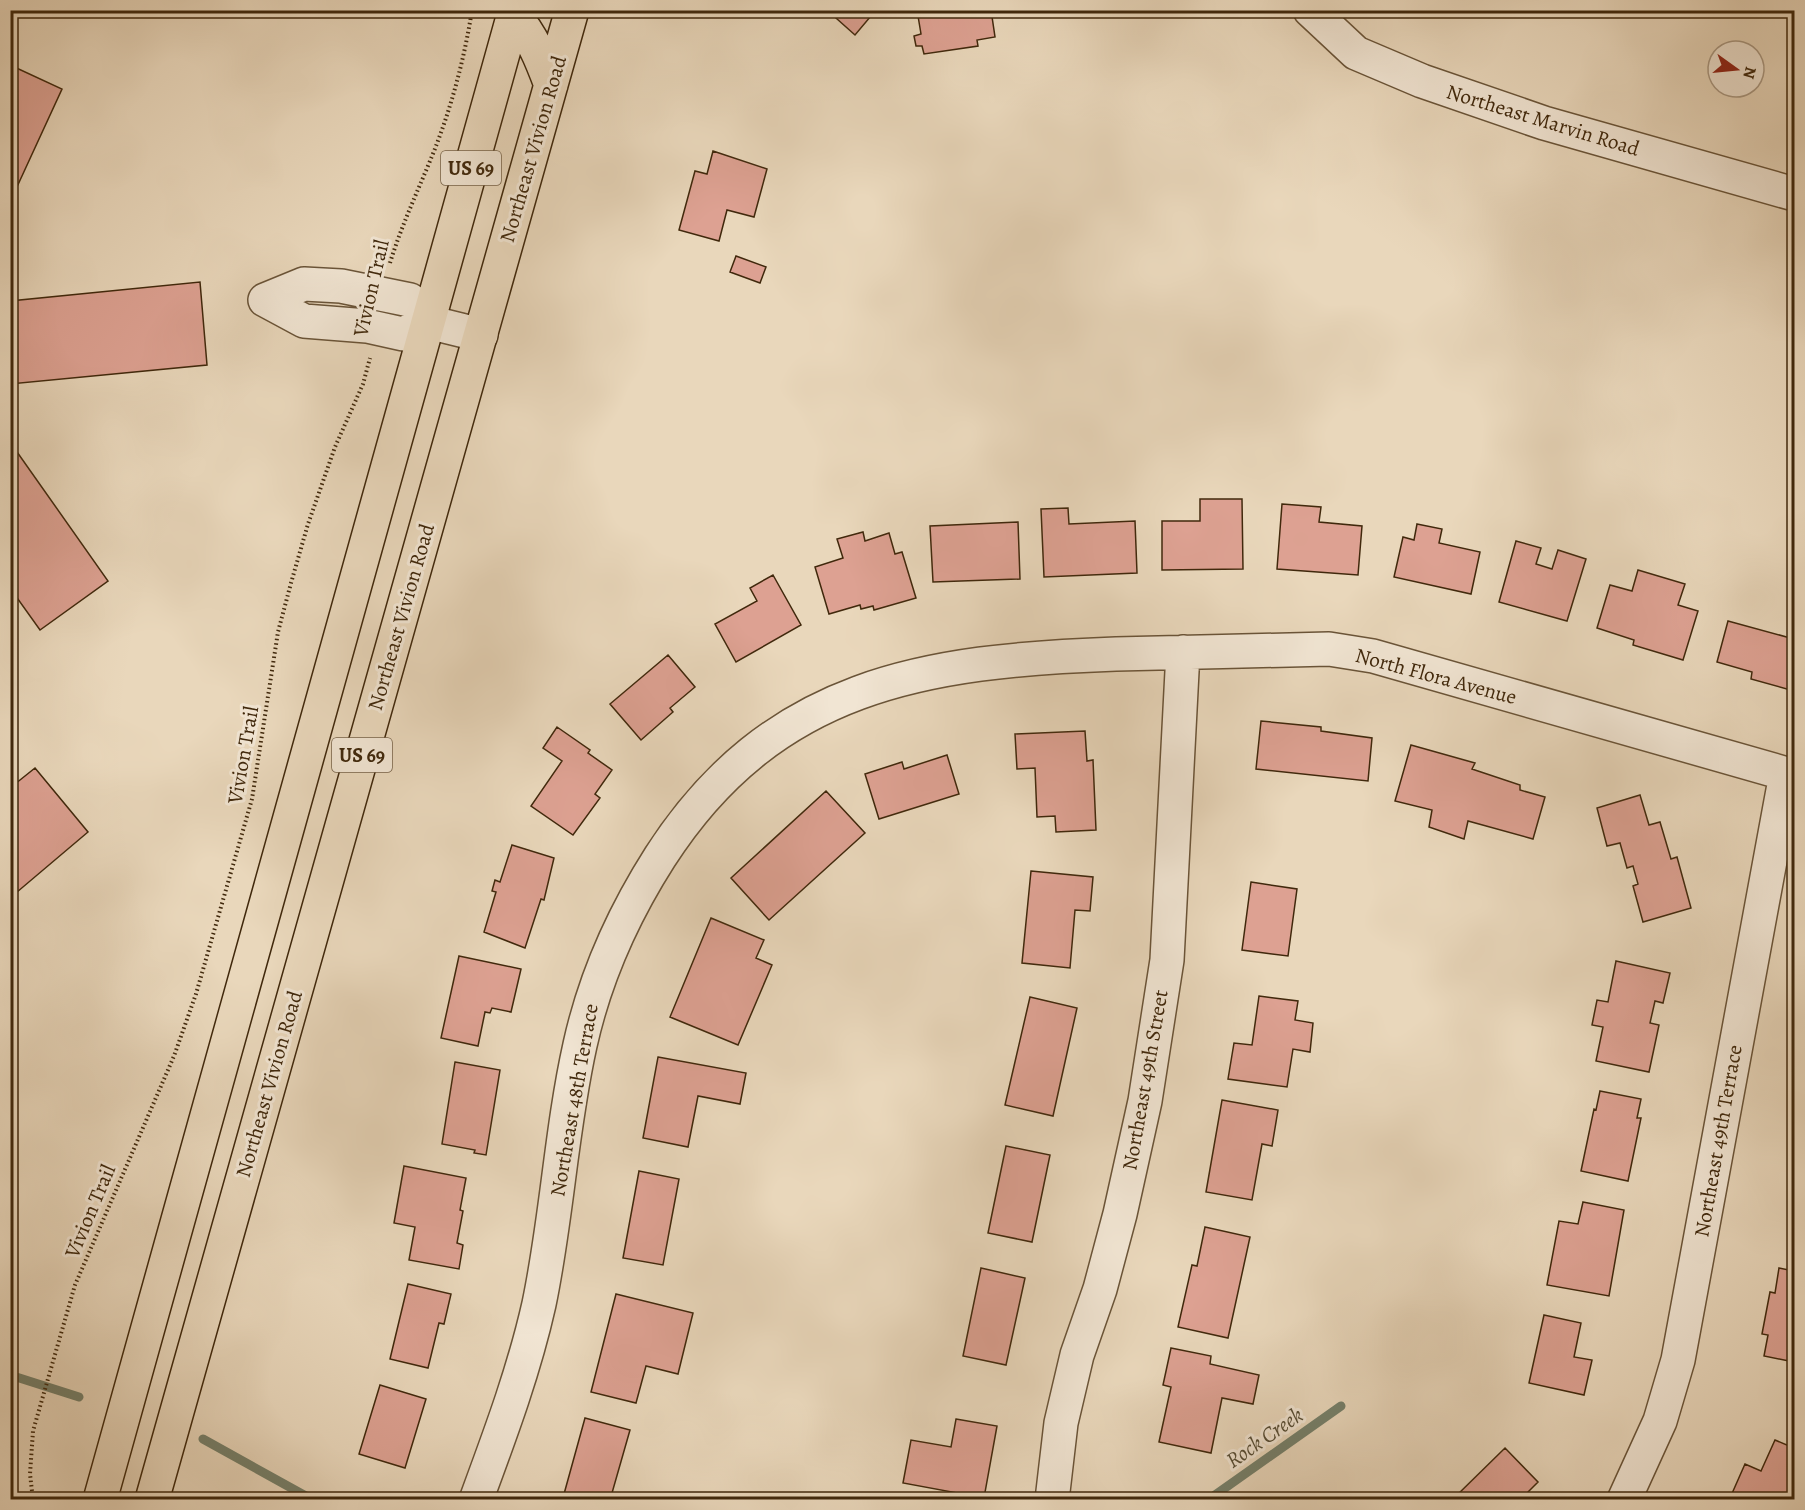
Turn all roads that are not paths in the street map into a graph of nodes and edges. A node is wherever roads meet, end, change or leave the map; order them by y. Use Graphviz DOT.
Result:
graph roads {
  1 [pos="572,10"];
  2 [pos="1310,10"];
  3 [pos="514,13"];
  4 [pos="551,85"];
  5 [pos="1794,194"];
  6 [pos="428,322"];
  7 [pos="481,335"];
  8 [pos="1183,652"];
  9 [pos="1030,657"];
  10 [pos="1790,775"];
  11 [pos="100,1500"];
  12 [pos="152,1500"];
  13 [pos="476,1500"];
  14 [pos="1052,1500"];
  15 [pos="1624,1500"];
  1 -- 4 [label="main road, Northeast Vivion Road / US 69"];
  2 -- 5 [label="street, Northeast Marvin Road"];
  3 -- 4 [label="main road"];
  3 -- 6 [label="main road, US 69"];
  4 -- 7 [label="main road, Northeast Vivion Road / US 69"];
  6 -- 6 [label="street"];
  6 -- 7 [label="street"];
  6 -- 11 [label="main road, US 69"];
  7 -- 12 [label="main road, Northeast Vivion Road / US 69"];
  8 -- 9 [label="street, North Flora Avenue"];
  8 -- 10 [label="street, North Flora Avenue"];
  8 -- 14 [label="street, Northeast 49th Street"];
  9 -- 13 [label="street, Northeast 48th Terrace"];
  10 -- 15 [label="street, Northeast 49th Terrace"];
}
